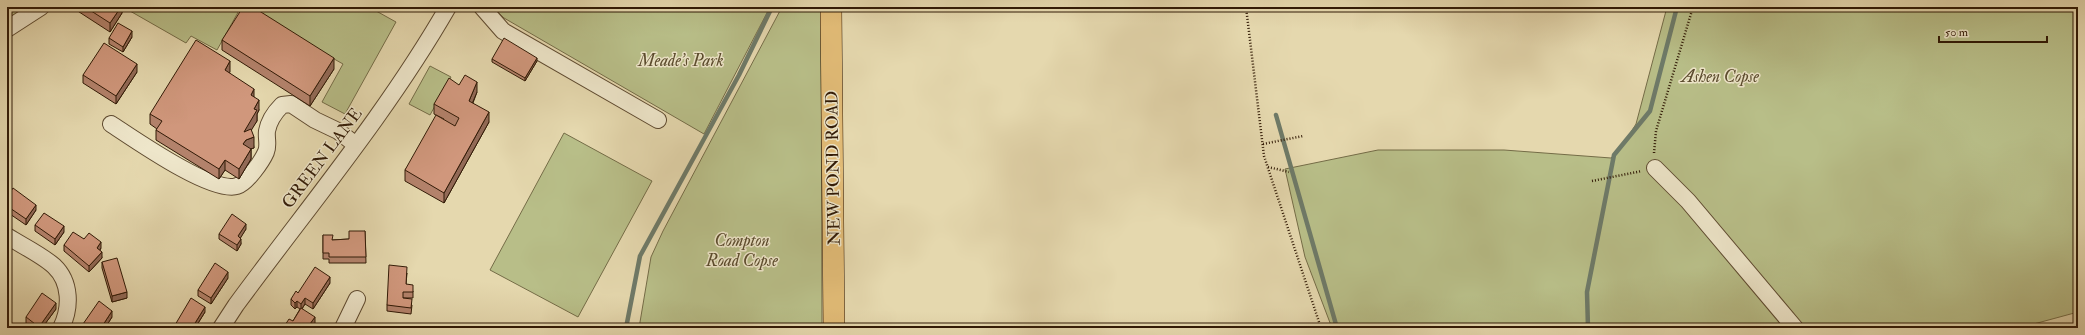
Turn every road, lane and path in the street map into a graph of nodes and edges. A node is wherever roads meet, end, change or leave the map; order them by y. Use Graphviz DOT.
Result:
graph roads {
  1 [pos="42,7"];
  2 [pos="448,7"];
  3 [pos="482,7"];
  4 [pos="831,7"];
  5 [pos="1246,7"];
  6 [pos="1693,7"];
  7 [pos="7,29"];
  8 [pos="658,120"];
  9 [pos="111,124"];
  10 [pos="1303,136"];
  11 [pos="1264,144"];
  12 [pos="356,145"];
  13 [pos="1268,166"];
  14 [pos="1655,168"];
  15 [pos="1289,172"];
  16 [pos="1592,181"];
  17 [pos="7,236"];
  18 [pos="356,299"];
  19 [pos="61,328"];
  20 [pos="221,328"];
  21 [pos="343,328"];
  22 [pos="834,328"];
  23 [pos="1321,328"];
  24 [pos="1795,328"];
  1 -- 7 [label="street"];
  2 -- 12 [label="street, GREEN LANE"];
  3 -- 8 [label="street"];
  4 -- 22 [label="main road, NEW POND ROAD"];
  5 -- 11 [label="path"];
  6 -- 14 [label="path"];
  9 -- 12 [label="street"];
  10 -- 11 [label="path"];
  11 -- 13 [label="path"];
  12 -- 20 [label="street, GREEN LANE"];
  13 -- 15 [label="path"];
  13 -- 23 [label="path"];
  14 -- 16 [label="path"];
  14 -- 24 [label="street"];
  17 -- 19 [label="street"];
  18 -- 21 [label="street"];
}
